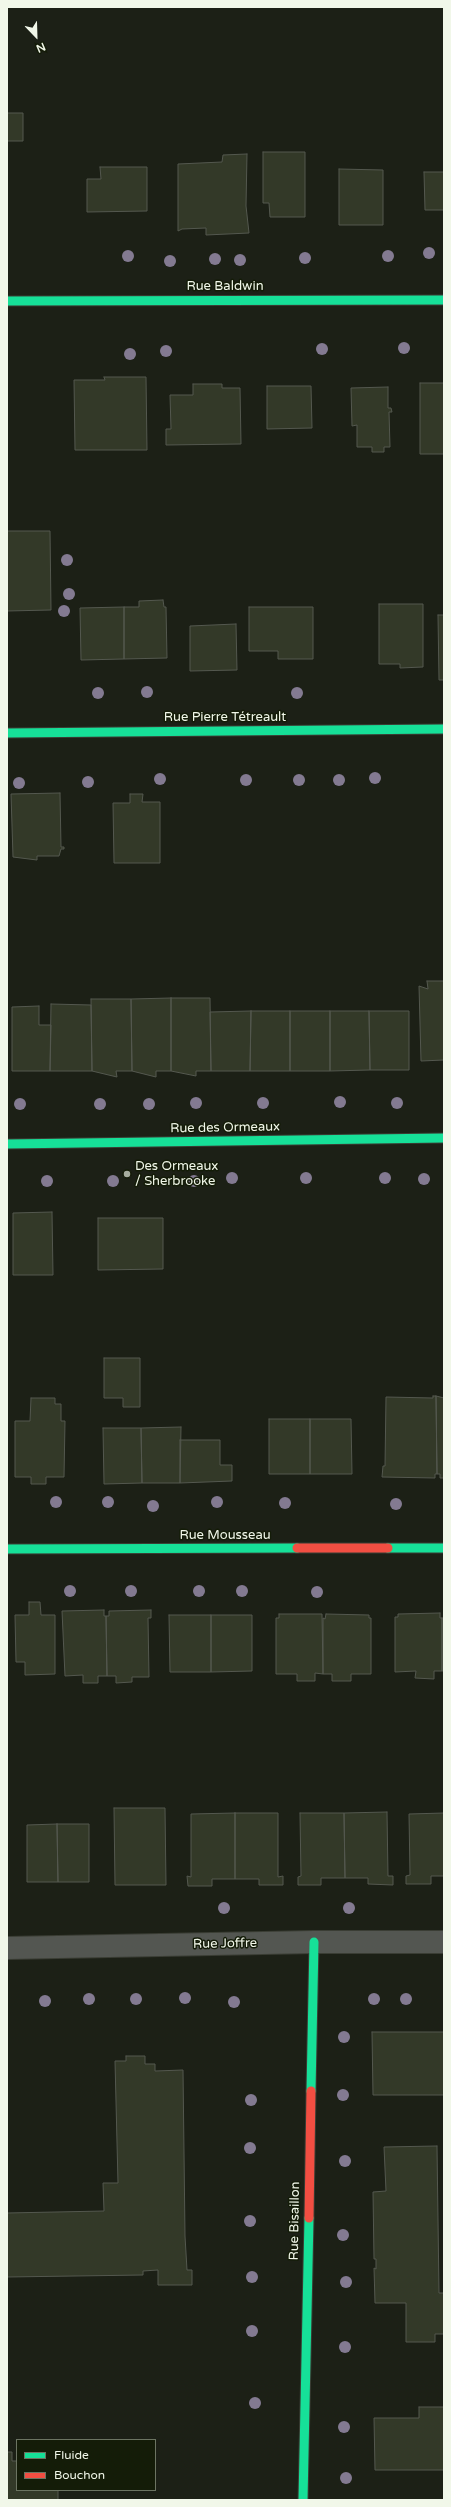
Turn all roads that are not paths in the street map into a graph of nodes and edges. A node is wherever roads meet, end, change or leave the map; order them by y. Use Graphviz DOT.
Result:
graph roads {
  1 [pos="444,300"];
  2 [pos="7,301"];
  3 [pos="444,729"];
  4 [pos="7,733"];
  5 [pos="444,1138"];
  6 [pos="7,1144"];
  7 [pos="444,1548"];
  8 [pos="7,1549"];
  9 [pos="314,1942"];
  10 [pos="444,1942"];
  11 [pos="7,1948"];
  12 [pos="303,2500"];
  1 -- 2 [label="street, Rue Baldwin"];
  3 -- 4 [label="street, Rue Pierre Tétreault"];
  5 -- 6 [label="street, Rue des Ormeaux"];
  7 -- 8 [label="street, Rue Mousseau"];
  9 -- 10 [label="street, Rue Joffre"];
  9 -- 11 [label="street, Rue Joffre"];
  9 -- 12 [label="street, Rue Bisaillon"];
}
